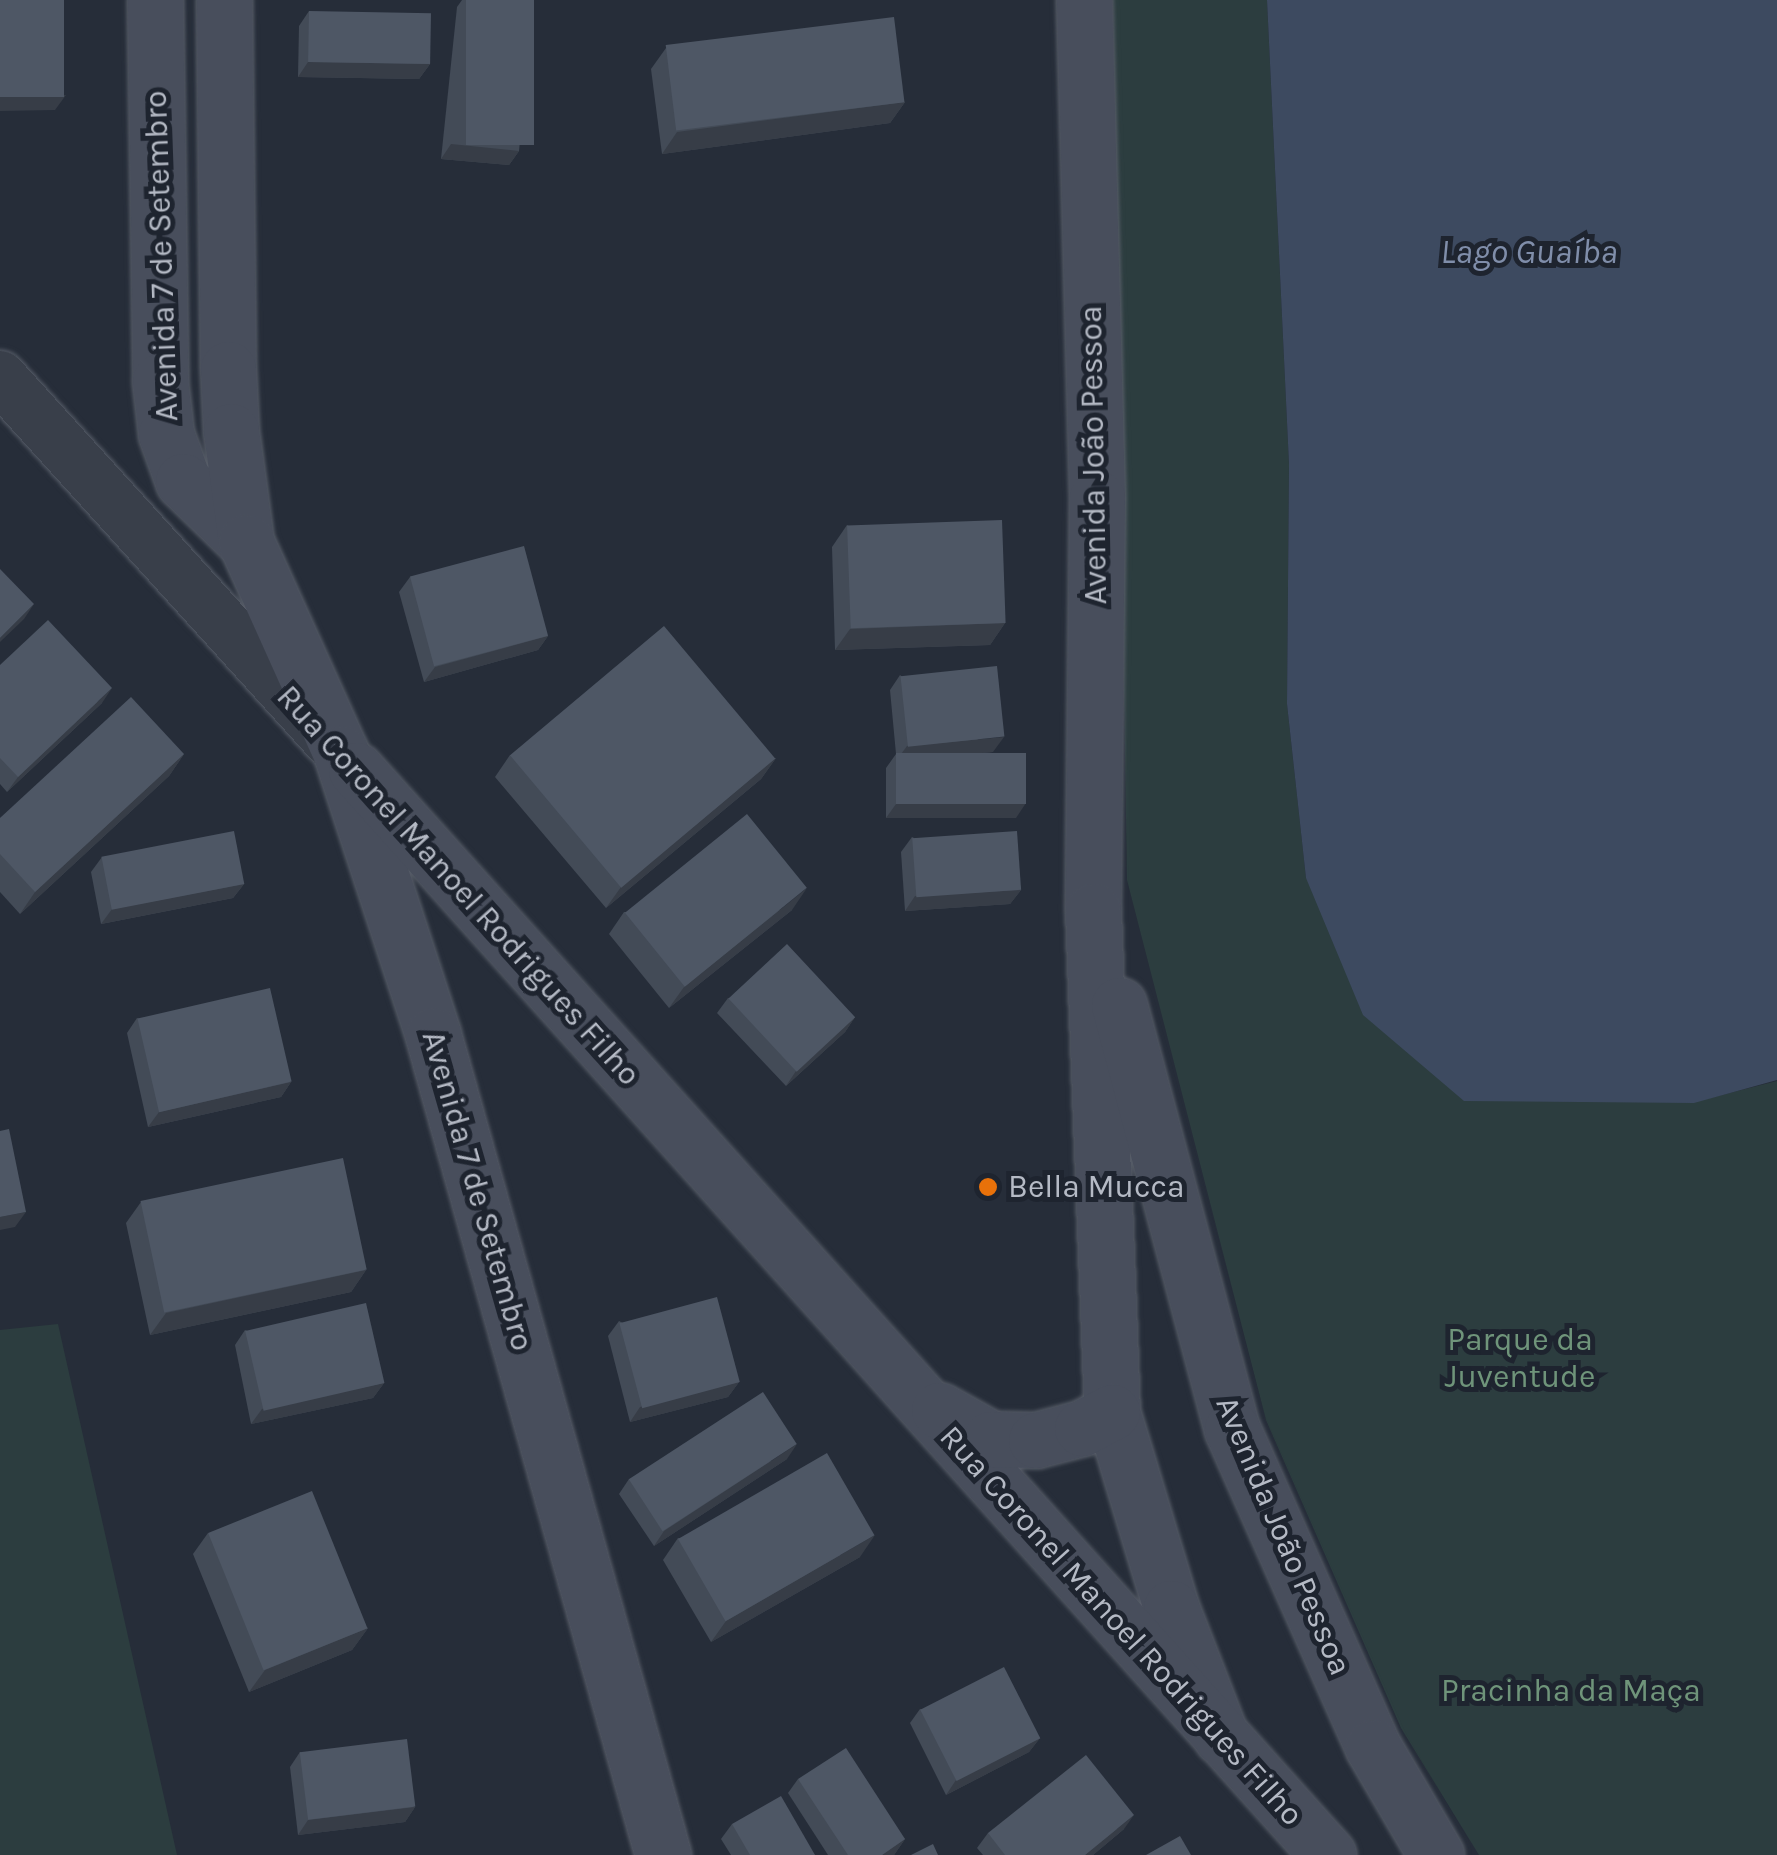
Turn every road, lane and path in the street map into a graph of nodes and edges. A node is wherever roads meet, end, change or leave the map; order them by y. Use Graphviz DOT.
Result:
graph roads {
  1 [pos="155,0"];
  2 [pos="224,0"];
  3 [pos="1084,0"];
  4 [pos="226,200"];
  5 [pos="158,203"];
  6 [pos="0,377"];
  7 [pos="246,542"];
  8 [pos="341,753"];
  9 [pos="1093,911"];
  10 [pos="914,1396"];
  11 [pos="1112,1412"];
  12 [pos="1221,1737"];
  13 [pos="663,1855"];
  14 [pos="1328,1855"];
  15 [pos="1436,1855"];
  1 -- 5 [label="street, Avenida 7 de Setembro"];
  2 -- 4 [label="street, Avenida 7 de Setembro"];
  3 -- 9 [label="street, Avenida João Pessoa"];
  4 -- 5 [label="street"];
  4 -- 7 [label="street, Avenida 7 de Setembro"];
  5 -- 7 [label="street, Avenida 7 de Setembro"];
  6 -- 8 [label="street, Rua Coronel Manoel Rodrigues Filho"];
  7 -- 8 [label="street, Avenida 7 de Setembro"];
  8 -- 10 [label="street, Rua Coronel Manoel Rodrigues Filho"];
  8 -- 13 [label="street, Avenida 7 de Setembro"];
  9 -- 11 [label="street, Avenida João Pessoa"];
  9 -- 15 [label="street, Avenida João Pessoa"];
  10 -- 11 [label="street, Rua Coronel Manoel Rodrigues Filho"];
  10 -- 12 [label="street, Rua Coronel Manoel Rodrigues Filho"];
  11 -- 12 [label="street, Avenida João Pessoa"];
  12 -- 14 [label="street, Rua Coronel Manoel Rodrigues Filho"];
}
